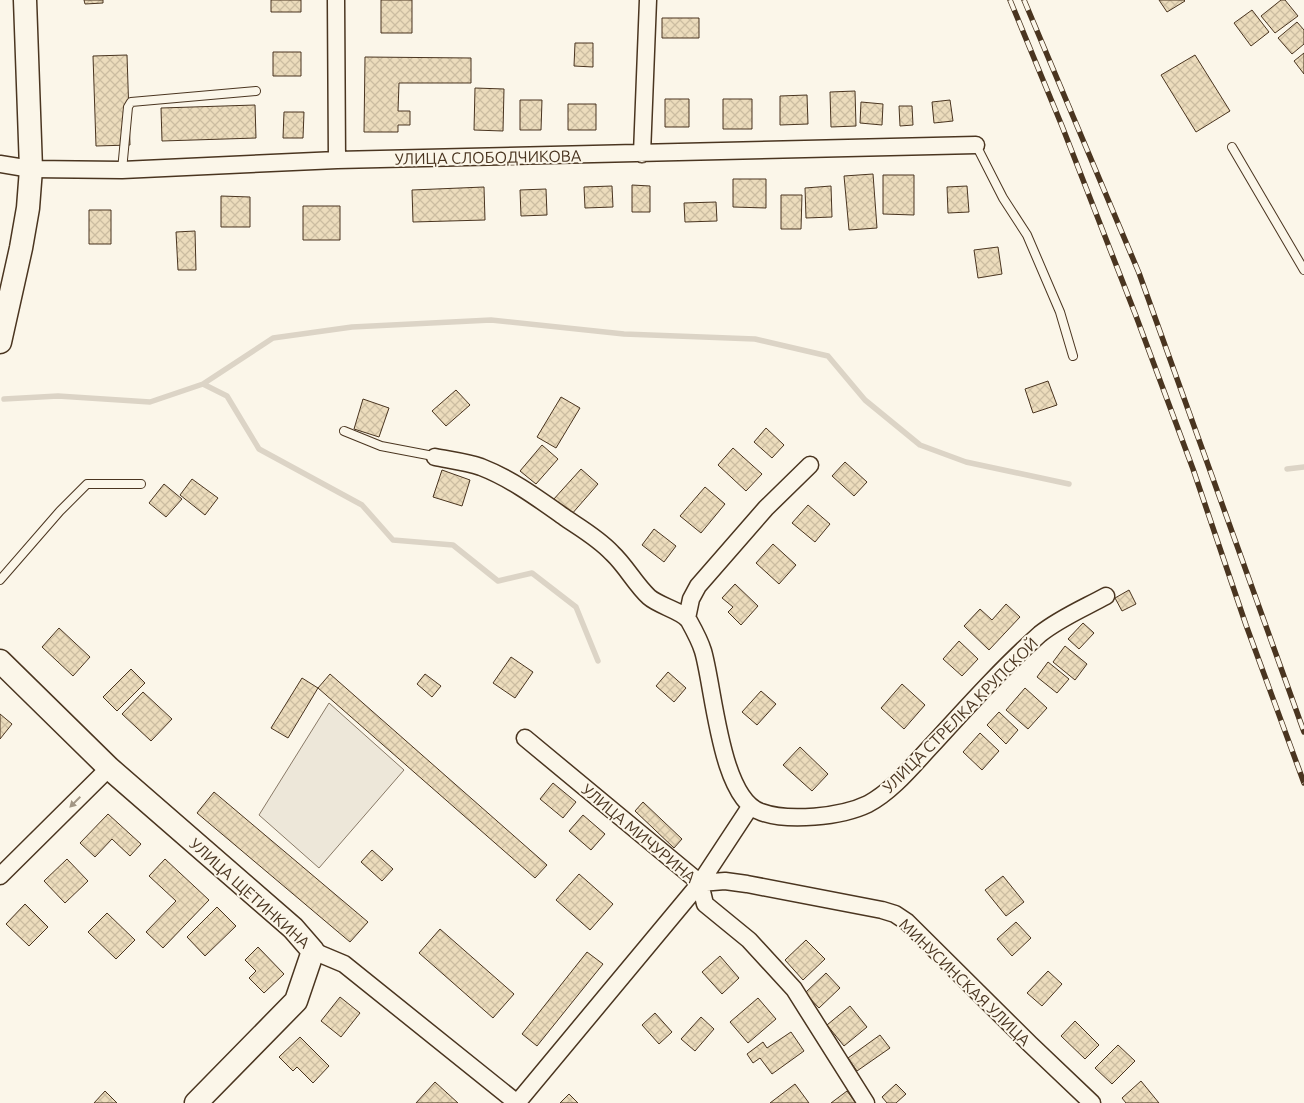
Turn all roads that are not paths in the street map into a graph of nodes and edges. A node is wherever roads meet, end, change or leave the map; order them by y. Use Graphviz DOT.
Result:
graph roads {
  1 [pos="25,0"];
  2 [pos="336,0"];
  3 [pos="648,0"];
  4 [pos="256,92"];
  5 [pos="976,145"];
  6 [pos="1232,147"];
  7 [pos="642,154"];
  8 [pos="337,160"];
  9 [pos="0,164"];
  10 [pos="31,169"];
  11 [pos="122,170"];
  12 [pos="1304,270"];
  13 [pos="0,342"];
  14 [pos="1073,356"];
  15 [pos="344,430"];
  16 [pos="432,456"];
  17 [pos="810,465"];
  18 [pos="141,484"];
  19 [pos="0,580"];
  20 [pos="1106,596"];
  21 [pos="687,618"];
  22 [pos="0,660"];
  23 [pos="525,738"];
  24 [pos="109,768"];
  25 [pos="750,806"];
  26 [pos="0,876"];
  27 [pos="700,883"];
  28 [pos="313,951"];
  29 [pos="196,1103"];
  30 [pos="517,1103"];
  31 [pos="866,1103"];
  32 [pos="1092,1103"];
  1 -- 10 [label="main road"];
  2 -- 8 [label="street"];
  3 -- 7 [label="street"];
  4 -- 11 [label="lane"];
  5 -- 7 [label="street, УЛИЦА СЛОБОДЧИКОВА"];
  5 -- 14 [label="lane"];
  6 -- 12 [label="lane"];
  7 -- 8 [label="street, УЛИЦА СЛОБОДЧИКОВА"];
  8 -- 11 [label="street, УЛИЦА СЛОБОДЧИКОВА"];
  9 -- 10 [label="street, УЛИЦА СЛОБОДЧИКОВА"];
  10 -- 11 [label="street, УЛИЦА СЛОБОДЧИКОВА"];
  10 -- 13 [label="main road"];
  15 -- 16 [label="lane"];
  16 -- 21 [label="street"];
  17 -- 21 [label="street"];
  18 -- 19 [label="lane"];
  20 -- 25 [label="street, УЛИЦА СТРЕЛКА КРУПСКОЙ"];
  21 -- 25 [label="street"];
  22 -- 24 [label="main road, УЛИЦА ЩЕТИНКИНА"];
  23 -- 27 [label="street, УЛИЦА МИЧУРИНА"];
  24 -- 26 [label="street, one-way"];
  24 -- 28 [label="main road, УЛИЦА ЩЕТИНКИНА"];
  25 -- 27 [label="street"];
  27 -- 30 [label="street"];
  27 -- 31 [label="street, УЛИЦА МИЧУРИНА"];
  27 -- 32 [label="street, МИНУСИНСКАЯ УЛИЦА"];
  28 -- 29 [label="main road"];
  28 -- 30 [label="street, УЛИЦА ЩЕТИНКИНА"];
}
